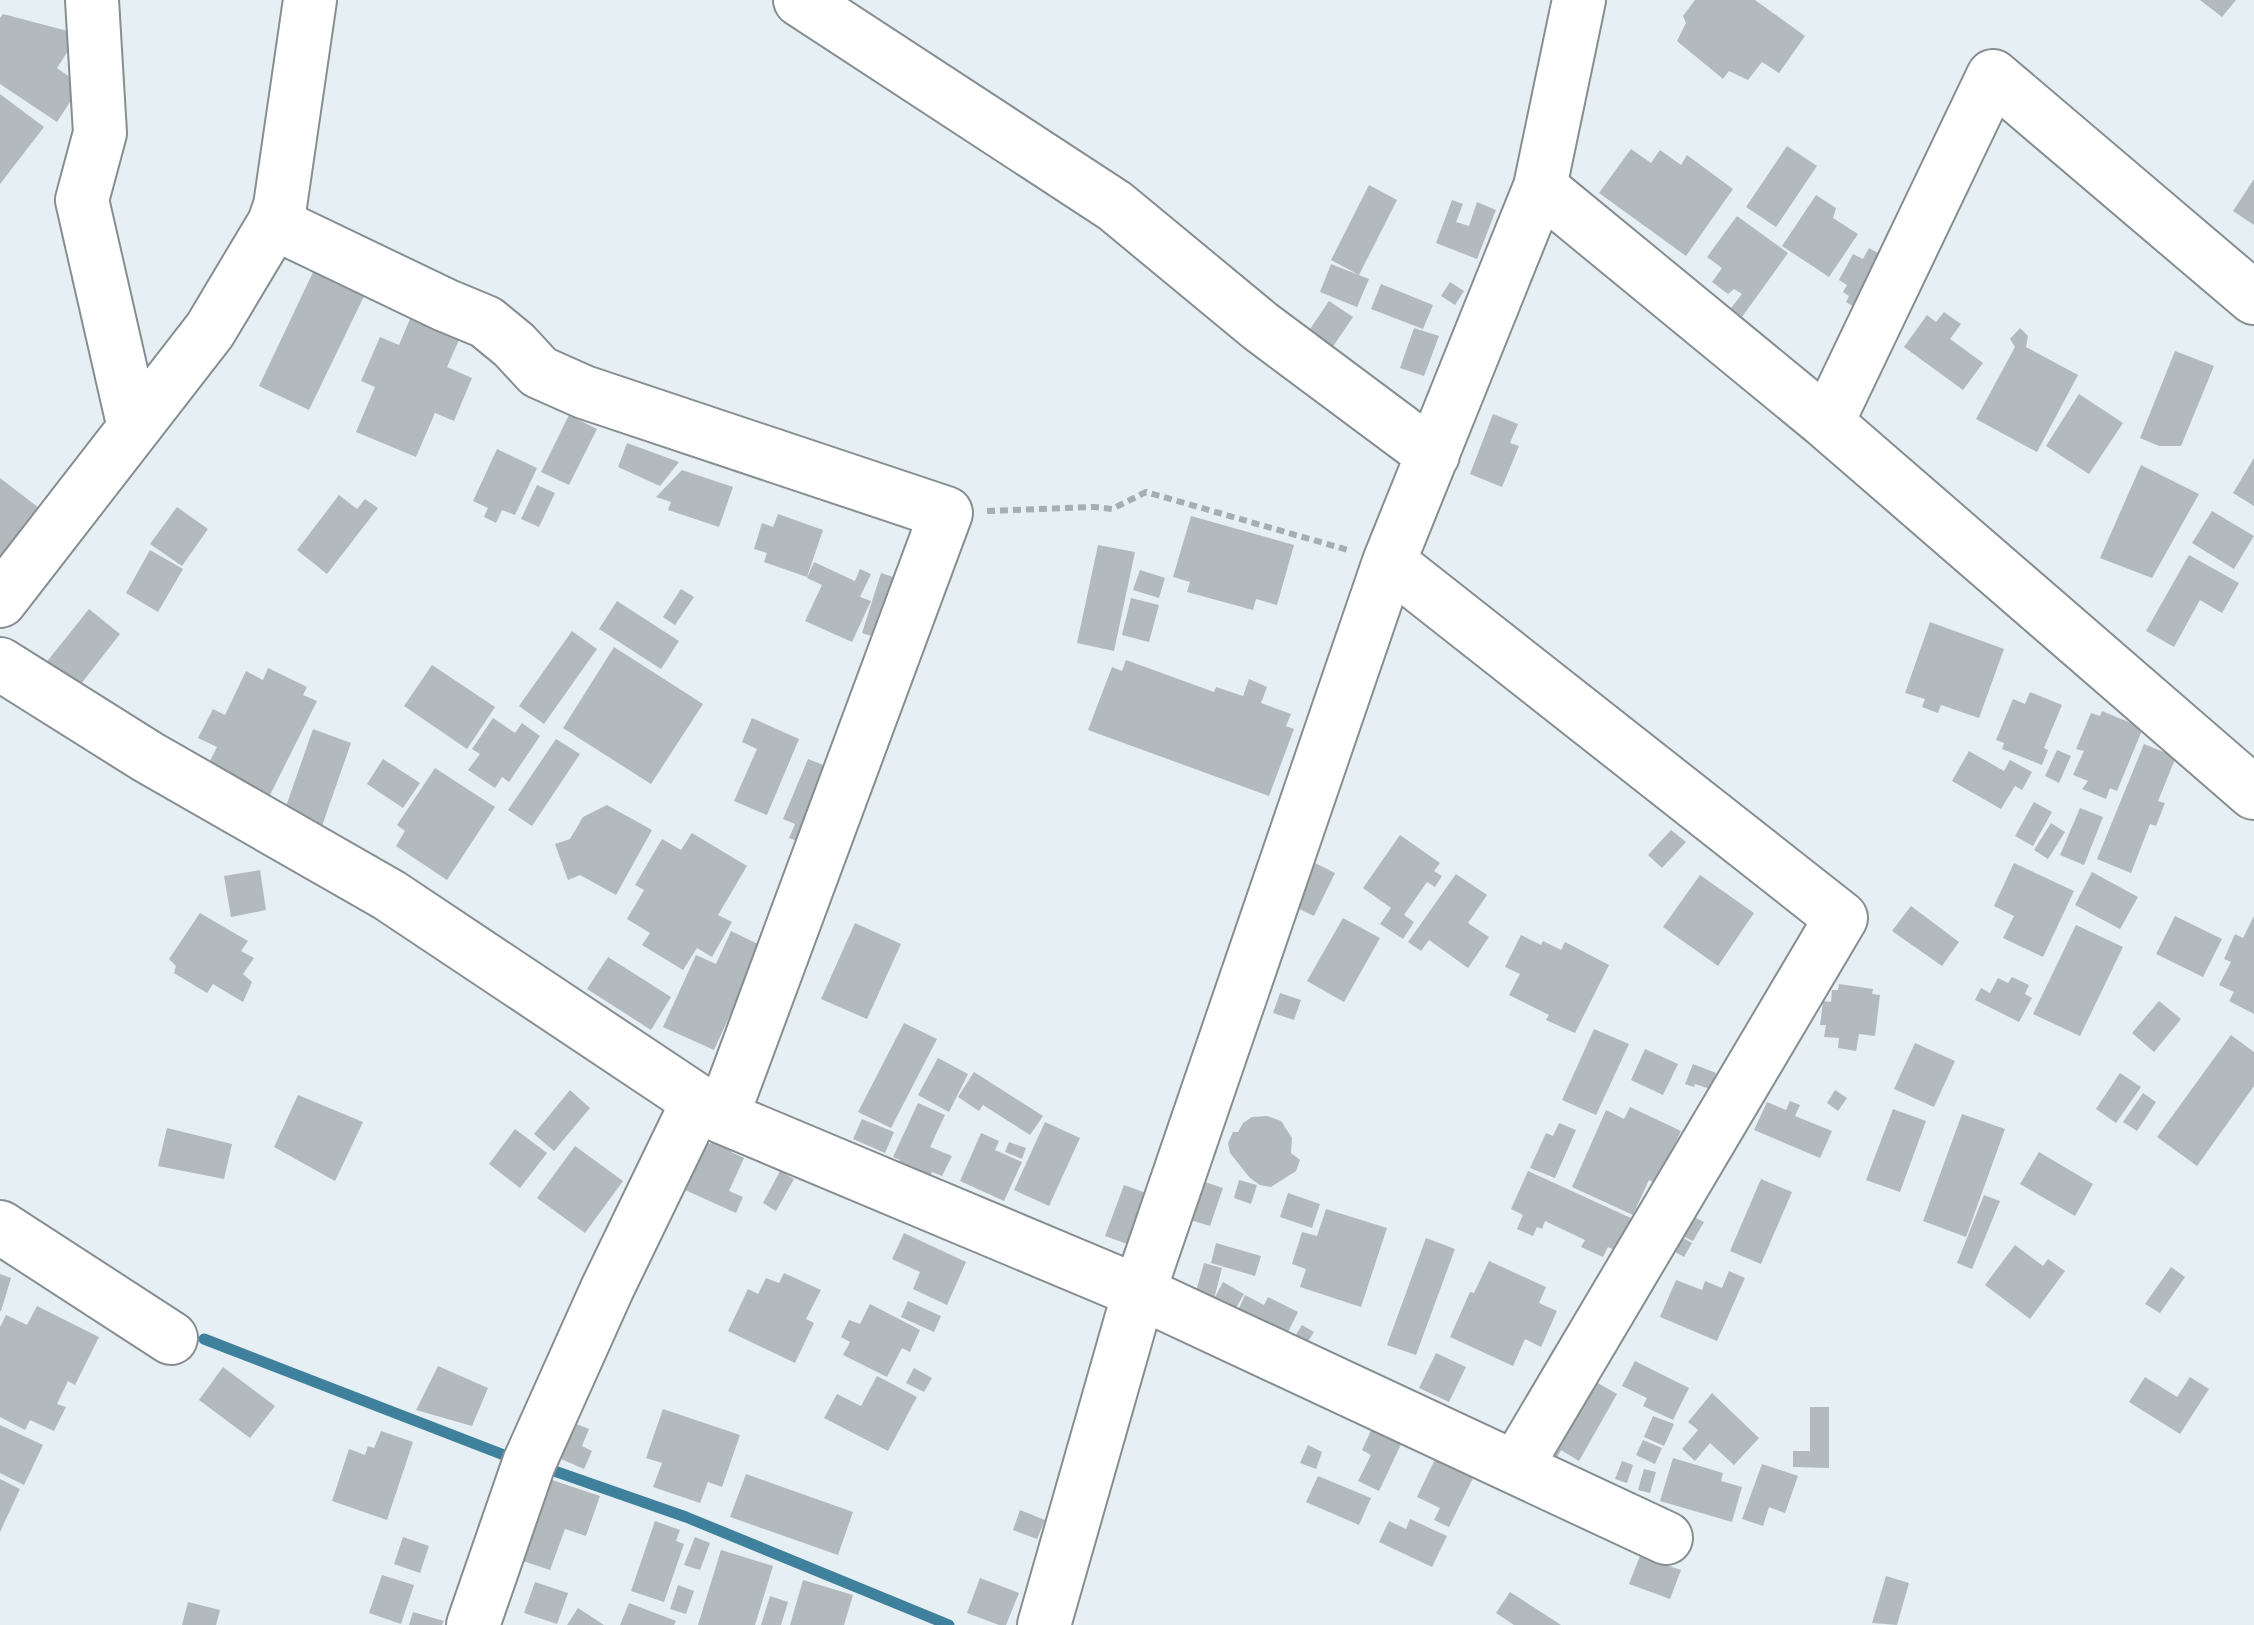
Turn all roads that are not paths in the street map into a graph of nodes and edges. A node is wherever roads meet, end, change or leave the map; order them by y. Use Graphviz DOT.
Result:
graph roads {
  1 [pos="92,0"];
  2 [pos="310,0"];
  3 [pos="800,0"];
  4 [pos="1579,0"];
  5 [pos="1540,187"];
  6 [pos="274,223"];
  7 [pos="2254,298"];
  8 [pos="1827,423"];
  9 [pos="134,428"];
  10 [pos="1433,455"];
  11 [pos="1390,562"];
  12 [pos="0,601"];
  13 [pos="0,664"];
  14 [pos="2254,793"];
  15 [pos="709,1110"];
  16 [pos="0,1227"];
  17 [pos="1139,1292"];
  18 [pos="171,1338"];
  19 [pos="1516,1467"];
  20 [pos="1666,1538"];
  21 [pos="473,1625"];
  22 [pos="1044,1625"];
  1 -- 9 [label="street"];
  2 -- 6 [label="street"];
  3 -- 10 [label="street"];
  4 -- 5 [label="street"];
  5 -- 8 [label="street"];
  5 -- 10 [label="street"];
  6 -- 9 [label="street"];
  6 -- 15 [label="street"];
  7 -- 8 [label="street"];
  8 -- 14 [label="street"];
  9 -- 12 [label="street"];
  10 -- 11 [label="street"];
  11 -- 17 [label="street"];
  11 -- 19 [label="street"];
  13 -- 15 [label="street"];
  15 -- 17 [label="street"];
  15 -- 21 [label="street"];
  16 -- 18 [label="street"];
  17 -- 19 [label="street"];
  17 -- 22 [label="street"];
  19 -- 20 [label="street"];
}
